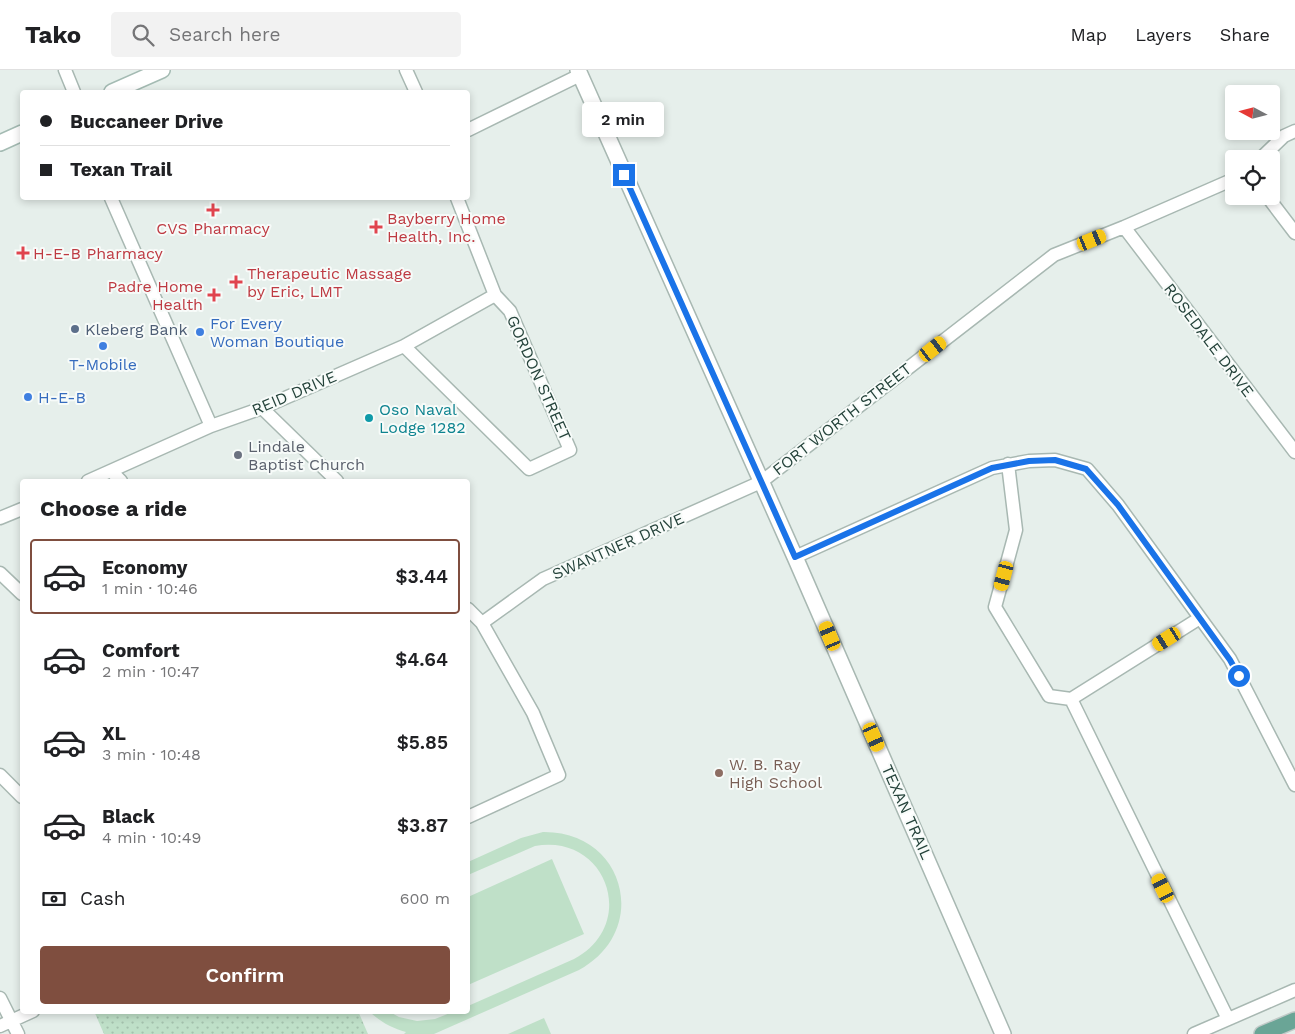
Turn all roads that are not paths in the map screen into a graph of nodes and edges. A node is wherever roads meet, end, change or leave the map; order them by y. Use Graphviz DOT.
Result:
graph roads {
  1 [pos="65,70"];
  2 [pos="162,70"];
  3 [pos="406,70"];
  4 [pos="579,72"];
  5 [pos="73,90"];
  6 [pos="117,90"];
  7 [pos="415,90"];
  8 [pos="470,129"];
  9 [pos="1295,131"];
  10 [pos="20,134"];
  11 [pos="0,143"];
  12 [pos="1269,150"];
  13 [pos="1225,183"];
  14 [pos="112,200"];
  15 [pos="459,200"];
  16 [pos="1274,205"];
  17 [pos="1124,227"];
  18 [pos="1295,233"];
  19 [pos="495,295"];
  20 [pos="404,346"];
  21 [pos="262,408"];
  22 [pos="211,426"];
  23 [pos="1295,452"];
  24 [pos="1008,464"];
  25 [pos="111,472"];
  26 [pos="93,479"];
  27 [pos="119,479"];
  28 [pos="334,479"];
  29 [pos="761,482"];
  30 [pos="20,510"];
  31 [pos="0,518"];
  32 [pos="795,557"];
  33 [pos="0,572"];
  34 [pos="20,592"];
  35 [pos="470,611"];
  36 [pos="1200,618"];
  37 [pos="482,622"];
  38 [pos="1071,699"];
  39 [pos="0,775"];
  40 [pos="1295,785"];
  41 [pos="20,795"];
  42 [pos="470,816"];
  43 [pos="1295,990"];
  44 [pos="0,998"];
  45 [pos="27,1014"];
  46 [pos="1228,1019"];
  47 [pos="1295,1020"];
  48 [pos="12,1021"];
  49 [pos="0,1026"];
  50 [pos="18,1034"];
  51 [pos="1003,1034"];
  52 [pos="1194,1034"];
  53 [pos="1262,1034"];
  1 -- 5 [label="street"];
  2 -- 6 [label="street"];
  3 -- 7 [label="street"];
  4 -- 8 [label="street"];
  4 -- 29 [label="street, TEXAN TRAIL"];
  9 -- 12 [label="street"];
  10 -- 11 [label="street"];
  13 -- 17 [label="street, FORT WORTH STREET"];
  14 -- 22 [label="street"];
  15 -- 19 [label="street, GORDON STREET"];
  16 -- 18 [label="street"];
  17 -- 23 [label="street, ROSEDALE DRIVE"];
  17 -- 29 [label="street, FORT WORTH STREET"];
  19 -- 20 [label="street, REID DRIVE"];
  19 -- 20 [label="street, GORDON STREET"];
  20 -- 21 [label="street, REID DRIVE"];
  21 -- 22 [label="street, REID DRIVE"];
  21 -- 28 [label="street"];
  22 -- 25 [label="street, REID DRIVE"];
  24 -- 32 [label="street"];
  24 -- 36 [label="street"];
  24 -- 38 [label="street"];
  25 -- 26 [label="street, REID DRIVE"];
  25 -- 27 [label="street"];
  29 -- 32 [label="street, TEXAN TRAIL"];
  29 -- 37 [label="street, SWANTNER DRIVE"];
  30 -- 31 [label="street"];
  32 -- 51 [label="street, TEXAN TRAIL"];
  33 -- 34 [label="street"];
  35 -- 37 [label="street"];
  36 -- 38 [label="street"];
  36 -- 40 [label="street"];
  37 -- 42 [label="street"];
  38 -- 46 [label="street"];
  39 -- 41 [label="street"];
  43 -- 46 [label="street"];
  44 -- 48 [label="street"];
  45 -- 48 [label="street"];
  46 -- 52 [label="street"];
  47 -- 53 [label="main road"];
  48 -- 49 [label="street"];
  48 -- 50 [label="street"];
}
